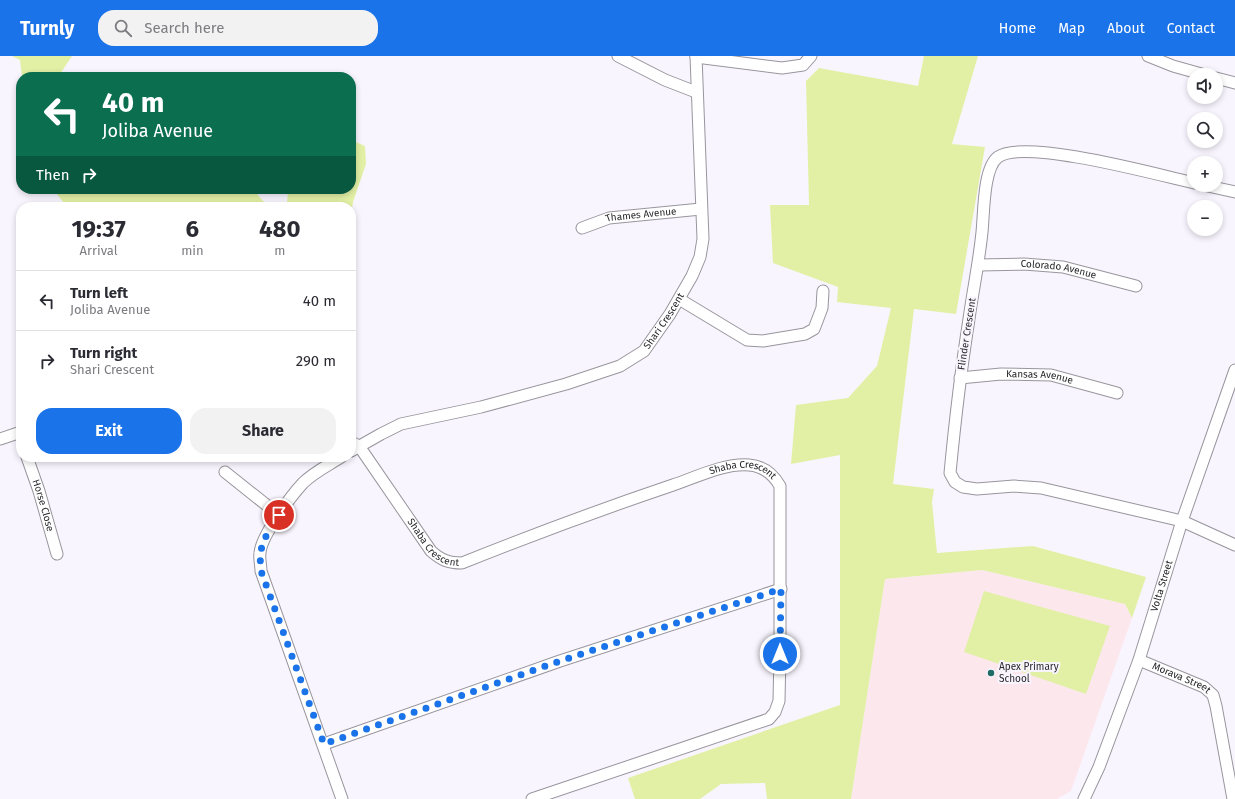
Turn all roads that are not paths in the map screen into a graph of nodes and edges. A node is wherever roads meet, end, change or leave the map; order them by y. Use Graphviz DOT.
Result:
graph roads {
  1 [pos="618,56"];
  2 [pos="811,56"];
  3 [pos="1148,56"];
  4 [pos="696,57"];
  5 [pos="1187,70"];
  6 [pos="1223,80"];
  7 [pos="1235,83"];
  8 [pos="696,92"];
  9 [pos="1187,181"];
  10 [pos="1223,189"];
  11 [pos="1235,192"];
  12 [pos="701,209"];
  13 [pos="582,228"];
  14 [pos="979,265"];
  15 [pos="1136,286"];
  16 [pos="823,291"];
  17 [pos="679,299"];
  18 [pos="1235,370"];
  19 [pos="960,378"];
  20 [pos="1117,393"];
  21 [pos="16,436"];
  22 [pos="0,439"];
  23 [pos="356,445"];
  24 [pos="356,449"];
  25 [pos="28,462"];
  26 [pos="333,462"];
  27 [pos="225,472"];
  28 [pos="279,515"];
  29 [pos="1182,521"];
  30 [pos="1235,544"];
  31 [pos="57,554"];
  32 [pos="781,589"];
  33 [pos="1139,660"];
  34 [pos="324,744"];
  35 [pos="342,799"];
  36 [pos="532,799"];
  37 [pos="1084,799"];
  38 [pos="1233,799"];
  1 -- 8 [label="street"];
  2 -- 4 [label="street"];
  3 -- 5 [label="street"];
  4 -- 8 [label="street, Shari Crescent"];
  6 -- 7 [label="street"];
  8 -- 12 [label="street, Shari Crescent"];
  9 -- 14 [label="street, Flinder Crescent"];
  10 -- 11 [label="street"];
  12 -- 13 [label="street, Thames Avenue"];
  12 -- 17 [label="street, Shari Crescent"];
  14 -- 15 [label="street, Colorado Avenue"];
  14 -- 19 [label="street, Flinder Crescent"];
  16 -- 17 [label="street"];
  17 -- 23 [label="street, Shari Crescent"];
  18 -- 29 [label="street, Volta Street"];
  19 -- 20 [label="street, Kansas Avenue"];
  19 -- 29 [label="street, Flinder Crescent"];
  21 -- 22 [label="street"];
  24 -- 32 [label="street, Shaba Crescent"];
  25 -- 31 [label="street, Horse Close"];
  26 -- 28 [label="street"];
  27 -- 28 [label="street"];
  28 -- 34 [label="street"];
  29 -- 30 [label="street, Flinder Crescent"];
  29 -- 33 [label="street, Volta Street"];
  32 -- 34 [label="street"];
  32 -- 36 [label="street, Shaba Crescent"];
  33 -- 37 [label="street, Volta Street"];
  33 -- 38 [label="street, Morava Street"];
  34 -- 35 [label="street"];
}
